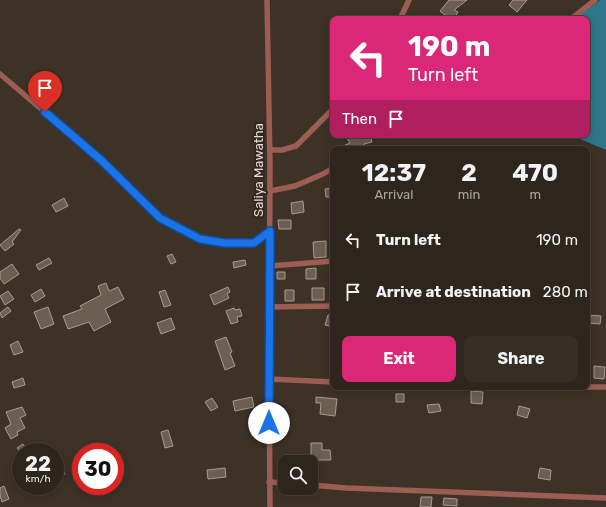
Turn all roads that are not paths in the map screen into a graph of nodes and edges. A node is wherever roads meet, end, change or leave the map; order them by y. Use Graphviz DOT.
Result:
graph roads {
  1 [pos="267,0"];
  2 [pos="409,0"];
  3 [pos="596,0"];
  4 [pos="401,16"];
  5 [pos="575,16"];
  6 [pos="0,74"];
  7 [pos="330,112"];
  8 [pos="270,150"];
  9 [pos="330,170"];
  10 [pos="270,191"];
  11 [pos="270,231"];
  12 [pos="330,261"];
  13 [pos="270,266"];
  14 [pos="330,306"];
  15 [pos="269,307"];
  16 [pos="269,379"];
  17 [pos="330,382"];
  18 [pos="590,387"];
  19 [pos="606,387"];
  20 [pos="269,482"];
  21 [pos="278,483"];
  22 [pos="318,485"];
  23 [pos="606,498"];
  24 [pos="270,507"];
  1 -- 8 [label="street, Saliya Mawatha"];
  2 -- 4 [label="street"];
  3 -- 5 [label="street"];
  6 -- 11 [label="street"];
  7 -- 8 [label="street"];
  8 -- 10 [label="street, Saliya Mawatha"];
  9 -- 10 [label="street"];
  10 -- 11 [label="street, Saliya Mawatha"];
  11 -- 13 [label="street, Saliya Mawatha"];
  12 -- 13 [label="street"];
  13 -- 15 [label="street, Saliya Mawatha"];
  14 -- 15 [label="street"];
  15 -- 16 [label="street, Saliya Mawatha"];
  16 -- 17 [label="street"];
  16 -- 20 [label="street, Saliya Mawatha"];
  18 -- 19 [label="street"];
  20 -- 21 [label="street"];
  20 -- 24 [label="street, Saliya Mawatha"];
  22 -- 23 [label="street"];
}
